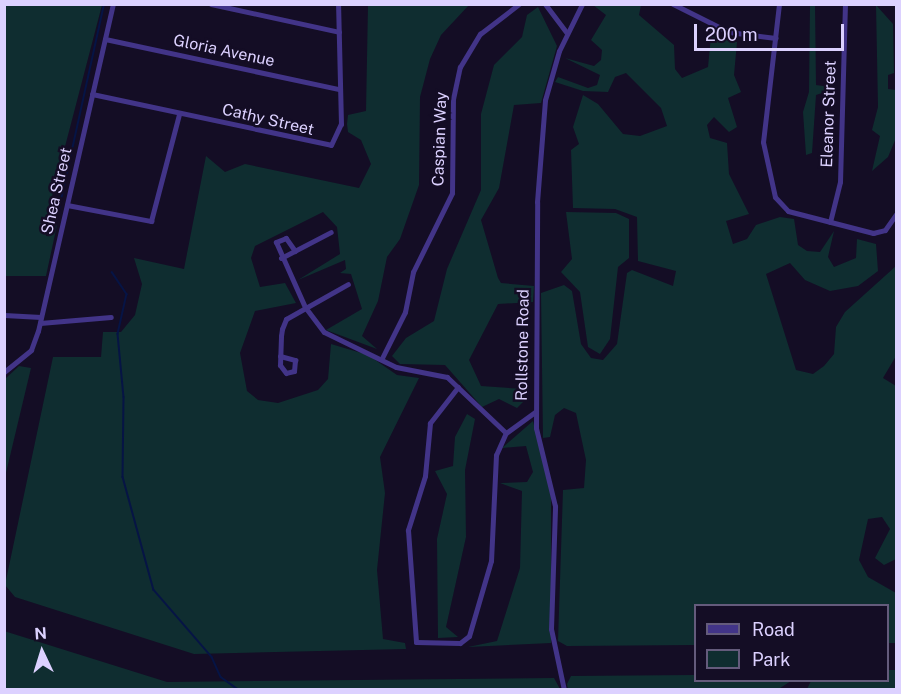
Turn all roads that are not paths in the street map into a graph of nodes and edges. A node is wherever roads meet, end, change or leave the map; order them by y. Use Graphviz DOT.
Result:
graph roads {
  1 [pos="113,4"];
  2 [pos="212,4"];
  3 [pos="338,4"];
  4 [pos="519,4"];
  5 [pos="545,4"];
  6 [pos="582,4"];
  7 [pos="673,4"];
  8 [pos="779,4"];
  9 [pos="845,4"];
  10 [pos="339,32"];
  11 [pos="567,33"];
  12 [pos="776,38"];
  13 [pos="105,39"];
  14 [pos="338,89"];
  15 [pos="92,94"];
  16 [pos="179,114"];
  17 [pos="67,206"];
  18 [pos="897,214"];
  19 [pos="830,222"];
  20 [pos="331,232"];
  21 [pos="295,250"];
  22 [pos="281,258"];
  23 [pos="348,284"];
  24 [pos="305,307"];
  25 [pos="4,315"];
  26 [pos="111,317"];
  27 [pos="40,320"];
  28 [pos="280,356"];
  29 [pos="382,358"];
  30 [pos="4,372"];
  31 [pos="458,387"];
  32 [pos="536,411"];
  33 [pos="506,434"];
  34 [pos="564,690"];
  1 -- 13 [label="street, Shea Street"];
  2 -- 10 [label="street"];
  3 -- 10 [label="street, Cathy Street"];
  4 -- 29 [label="street, Caspian Way"];
  5 -- 11 [label="street"];
  6 -- 11 [label="street, Rollstone Road"];
  7 -- 12 [label="street"];
  8 -- 12 [label="street"];
  9 -- 19 [label="street, Eleanor Street"];
  10 -- 14 [label="street, Cathy Street"];
  11 -- 32 [label="street, Rollstone Road"];
  12 -- 19 [label="street"];
  13 -- 14 [label="street, Gloria Avenue"];
  13 -- 15 [label="street, Shea Street"];
  14 -- 16 [label="street, Cathy Street"];
  15 -- 16 [label="street, Cathy Street"];
  15 -- 17 [label="street, Shea Street"];
  16 -- 17 [label="street"];
  17 -- 27 [label="street, Shea Street"];
  18 -- 19 [label="street"];
  20 -- 21 [label="street"];
  21 -- 22 [label="street"];
  21 -- 22 [label="street"];
  22 -- 24 [label="street"];
  23 -- 24 [label="street"];
  24 -- 28 [label="street"];
  24 -- 29 [label="street"];
  25 -- 27 [label="street"];
  26 -- 27 [label="street"];
  27 -- 30 [label="street, Shea Street"];
  29 -- 31 [label="street"];
  31 -- 33 [label="street"];
  31 -- 33 [label="street"];
  32 -- 33 [label="street"];
  32 -- 34 [label="street, Rollstone Road"];
}
